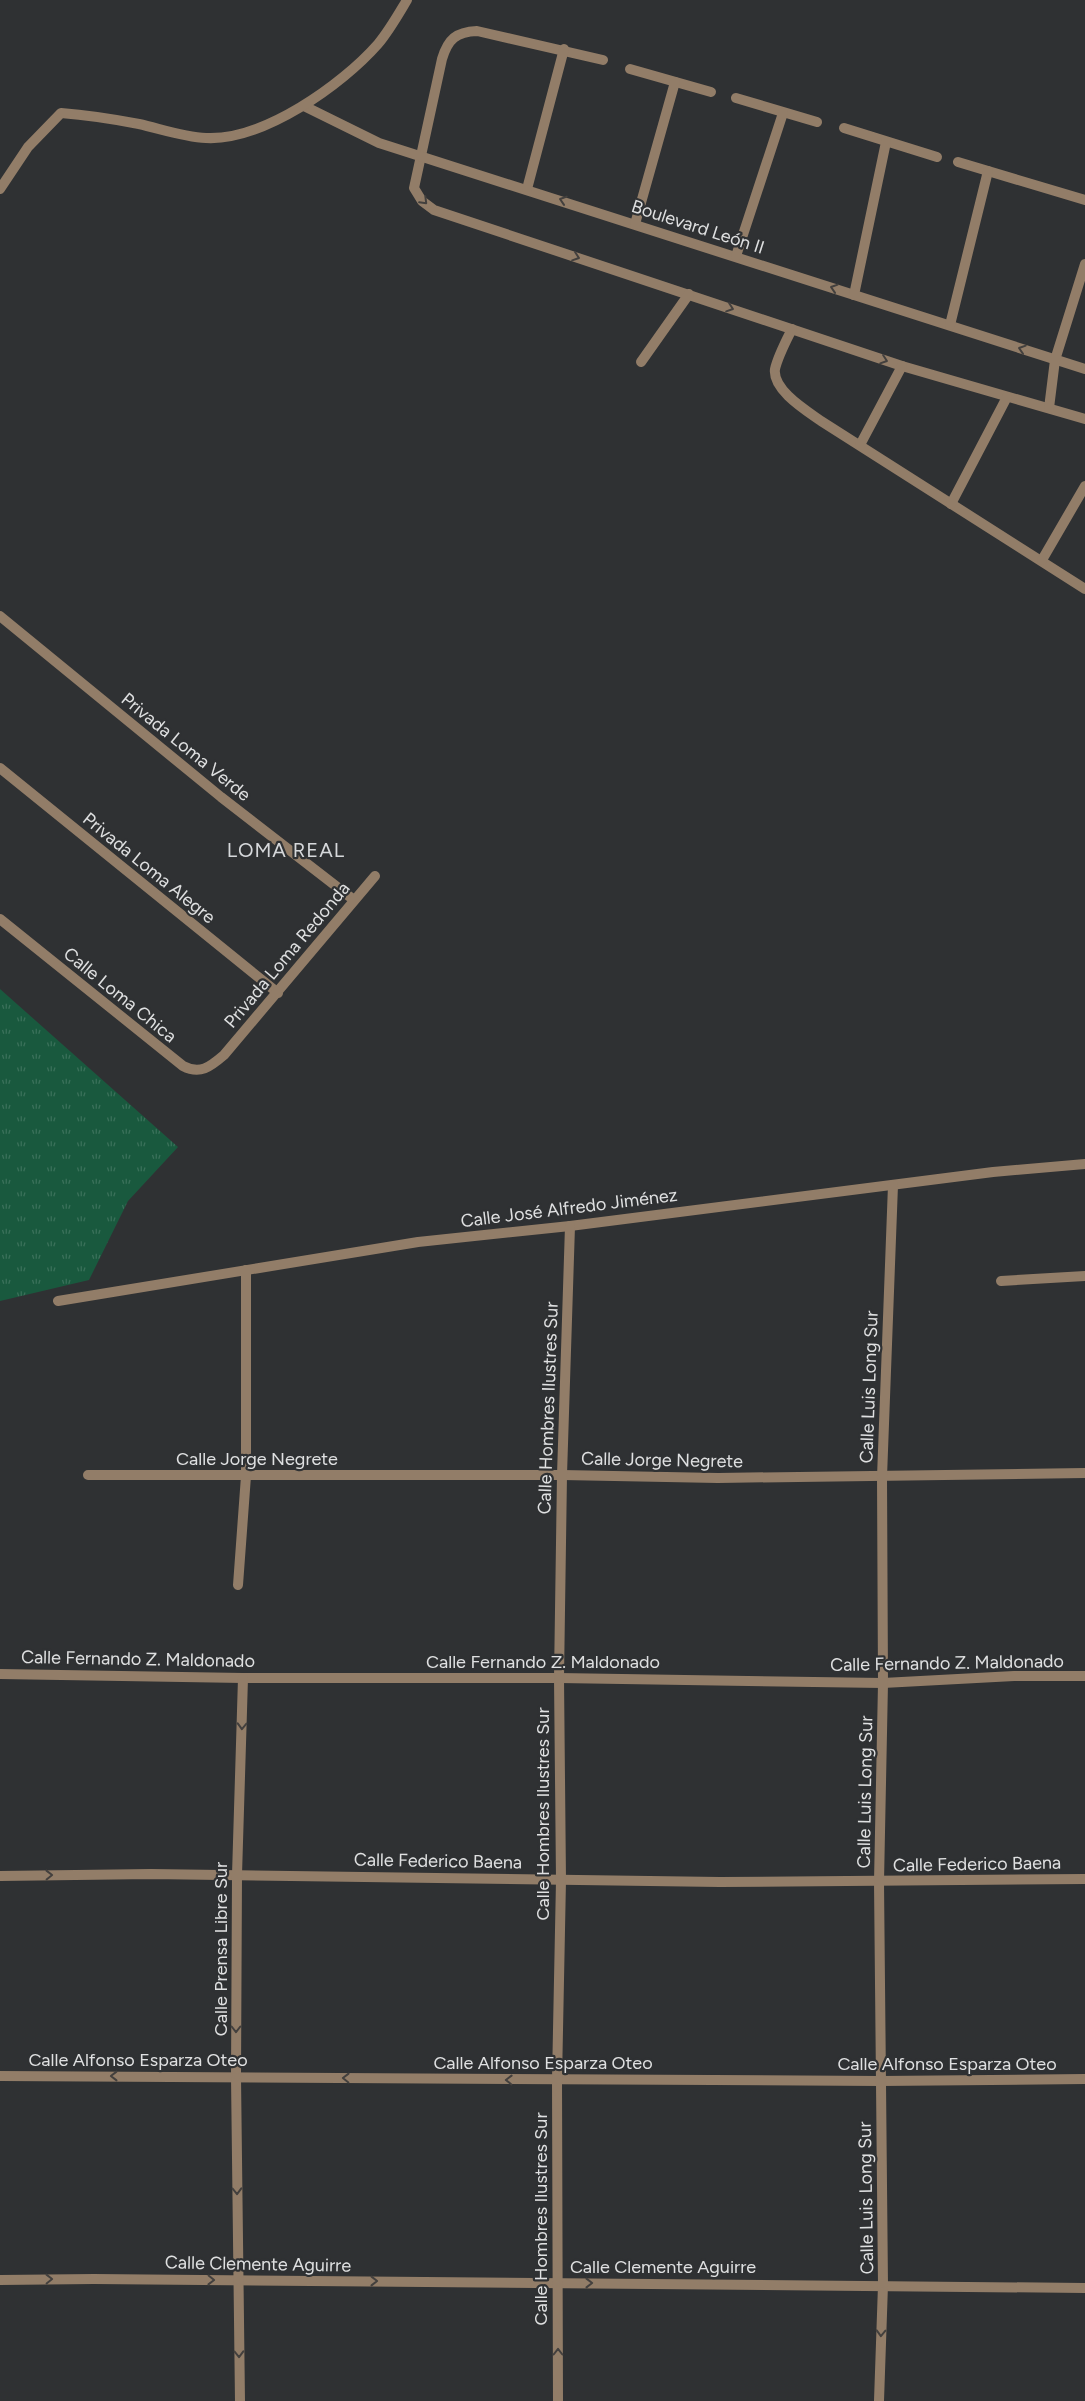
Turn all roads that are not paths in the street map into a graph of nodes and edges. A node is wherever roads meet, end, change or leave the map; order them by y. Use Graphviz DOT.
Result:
graph roads {
  1 [pos="407,0"];
  2 [pos="564,50"];
  3 [pos="603,60"];
  4 [pos="630,69"];
  5 [pos="675,82"];
  6 [pos="712,92"];
  7 [pos="736,98"];
  8 [pos="304,106"];
  9 [pos="783,113"];
  10 [pos="816,122"];
  11 [pos="844,128"];
  12 [pos="886,142"];
  13 [pos="421,157"];
  14 [pos="937,157"];
  15 [pos="958,162"];
  16 [pos="988,172"];
  17 [pos="0,189"];
  18 [pos="527,189"];
  19 [pos="1085,200"];
  20 [pos="635,224"];
  21 [pos="736,256"];
  22 [pos="1085,264"];
  23 [pos="689,294"];
  24 [pos="854,295"];
  25 [pos="950,325"];
  26 [pos="792,329"];
  27 [pos="1055,360"];
  28 [pos="642,362"];
  29 [pos="902,366"];
  30 [pos="1085,369"];
  31 [pos="1007,397"];
  32 [pos="1049,408"];
  33 [pos="1085,419"];
  34 [pos="860,445"];
  35 [pos="1085,486"];
  36 [pos="951,504"];
  37 [pos="1042,560"];
  38 [pos="1085,589"];
  39 [pos="0,616"];
  40 [pos="0,768"];
  41 [pos="375,876"];
  42 [pos="354,900"];
  43 [pos="0,919"];
  44 [pos="278,992"];
  45 [pos="224,1055"];
  46 [pos="1085,1164"];
  47 [pos="893,1185"];
  48 [pos="570,1226"];
  49 [pos="246,1270"];
  50 [pos="1085,1276"];
  51 [pos="1001,1281"];
  52 [pos="58,1301"];
  53 [pos="1085,1473"];
  54 [pos="88,1475"];
  55 [pos="562,1475"];
  56 [pos="246,1476"];
  57 [pos="882,1477"];
  58 [pos="238,1585"];
  59 [pos="0,1674"];
  60 [pos="1085,1676"];
  61 [pos="243,1678"];
  62 [pos="558,1678"];
  63 [pos="883,1683"];
  64 [pos="237,1875"];
  65 [pos="0,1876"];
  66 [pos="561,1880"];
  67 [pos="1085,1880"];
  68 [pos="879,1882"];
  69 [pos="0,2076"];
  70 [pos="236,2076"];
  71 [pos="1085,2079"];
  72 [pos="557,2080"];
  73 [pos="881,2081"];
  74 [pos="0,2280"];
  75 [pos="238,2280"];
  76 [pos="558,2283"];
  77 [pos="883,2285"];
  78 [pos="1085,2288"];
  79 [pos="240,2401"];
  80 [pos="558,2401"];
  81 [pos="879,2401"];
  1 -- 8 [label="street"];
  2 -- 3 [label="street"];
  2 -- 13 [label="street"];
  2 -- 18 [label="street"];
  4 -- 5 [label="street"];
  5 -- 6 [label="street"];
  5 -- 20 [label="street"];
  7 -- 9 [label="street"];
  8 -- 13 [label="street, Boulevard León II"];
  8 -- 17 [label="street"];
  9 -- 10 [label="street"];
  9 -- 21 [label="street"];
  11 -- 12 [label="street"];
  12 -- 14 [label="street"];
  12 -- 24 [label="street"];
  13 -- 18 [label="street, Boulevard León II"];
  13 -- 23 [label="street, one-way"];
  15 -- 16 [label="street"];
  16 -- 19 [label="street"];
  16 -- 25 [label="street"];
  20 -- 18 [label="street, Boulevard León II, one-way"];
  20 -- 21 [label="street, Boulevard León II"];
  24 -- 21 [label="street, Boulevard León II, one-way"];
  22 -- 27 [label="street"];
  23 -- 26 [label="street, one-way"];
  23 -- 28 [label="street"];
  24 -- 25 [label="street, Boulevard León II"];
  27 -- 25 [label="street, Boulevard León II, one-way"];
  26 -- 29 [label="street, one-way"];
  26 -- 34 [label="street"];
  27 -- 30 [label="street, Boulevard León II"];
  27 -- 32 [label="street"];
  29 -- 31 [label="street"];
  29 -- 34 [label="street"];
  31 -- 32 [label="street"];
  31 -- 36 [label="street"];
  32 -- 33 [label="street"];
  34 -- 36 [label="street"];
  35 -- 37 [label="street"];
  36 -- 37 [label="street"];
  37 -- 38 [label="street"];
  39 -- 42 [label="street, Privada Loma Verde"];
  40 -- 44 [label="street, Privada Loma Alegre"];
  41 -- 42 [label="street, Privada Loma Redonda"];
  42 -- 44 [label="street, Privada Loma Redonda"];
  43 -- 45 [label="street, Calle Loma Chica"];
  44 -- 45 [label="street, Privada Loma Redonda"];
  46 -- 47 [label="street, Calle José Alfredo Jiménez"];
  47 -- 48 [label="street, Calle José Alfredo Jiménez"];
  47 -- 57 [label="street, Calle Luis Long Sur"];
  48 -- 49 [label="street, Calle José Alfredo Jiménez"];
  48 -- 55 [label="street, Calle Hombres Ilustres Sur"];
  49 -- 52 [label="street, Calle José Alfredo Jiménez"];
  49 -- 56 [label="street"];
  50 -- 51 [label="street"];
  53 -- 57 [label="street, Calle Jorge Negrete"];
  54 -- 56 [label="street, Calle Jorge Negrete"];
  55 -- 56 [label="street, Calle Jorge Negrete"];
  55 -- 57 [label="street, Calle Jorge Negrete"];
  55 -- 62 [label="street, Calle Hombres Ilustres Sur"];
  56 -- 58 [label="street"];
  57 -- 63 [label="street, Calle Luis Long Sur"];
  59 -- 61 [label="street, Calle Fernando Z. Maldonado"];
  60 -- 63 [label="street, Calle Fernando Z. Maldonado"];
  61 -- 62 [label="street, Calle Fernando Z. Maldonado"];
  61 -- 64 [label="street, Calle Prensa Libre Sur, one-way"];
  62 -- 63 [label="street, Calle Fernando Z. Maldonado"];
  62 -- 66 [label="street, Calle Hombres Ilustres Sur"];
  63 -- 68 [label="street, Calle Luis Long Sur"];
  65 -- 64 [label="street, Calle Federico Baena, one-way"];
  64 -- 66 [label="street, Calle Federico Baena"];
  64 -- 70 [label="street, Calle Prensa Libre Sur, one-way"];
  66 -- 68 [label="street, Calle Federico Baena"];
  66 -- 72 [label="street, Calle Hombres Ilustres Sur"];
  67 -- 68 [label="street, Calle Federico Baena"];
  68 -- 73 [label="street, Calle Luis Long Sur"];
  70 -- 69 [label="street, Calle Alfonso Esparza Oteo, one-way"];
  72 -- 70 [label="street, Calle Alfonso Esparza Oteo, one-way"];
  70 -- 75 [label="street, Calle Prensa Libre Sur, one-way"];
  71 -- 73 [label="street, Calle Alfonso Esparza Oteo"];
  72 -- 73 [label="street, Calle Alfonso Esparza Oteo"];
  72 -- 76 [label="street, Calle Hombres Ilustres Sur"];
  73 -- 77 [label="street, Calle Luis Long Sur"];
  74 -- 75 [label="street, Calle Clemente Aguirre, one-way"];
  75 -- 76 [label="street, Calle Clemente Aguirre, one-way"];
  75 -- 79 [label="street, Calle Prensa Libre Sur, one-way"];
  76 -- 77 [label="street, Calle Clemente Aguirre, one-way"];
  80 -- 76 [label="street, Calle Hombres Ilustres Sur, one-way"];
  77 -- 78 [label="street, Calle Clemente Aguirre"];
  77 -- 81 [label="street, Calle Luis Long Sur, one-way"];
}
